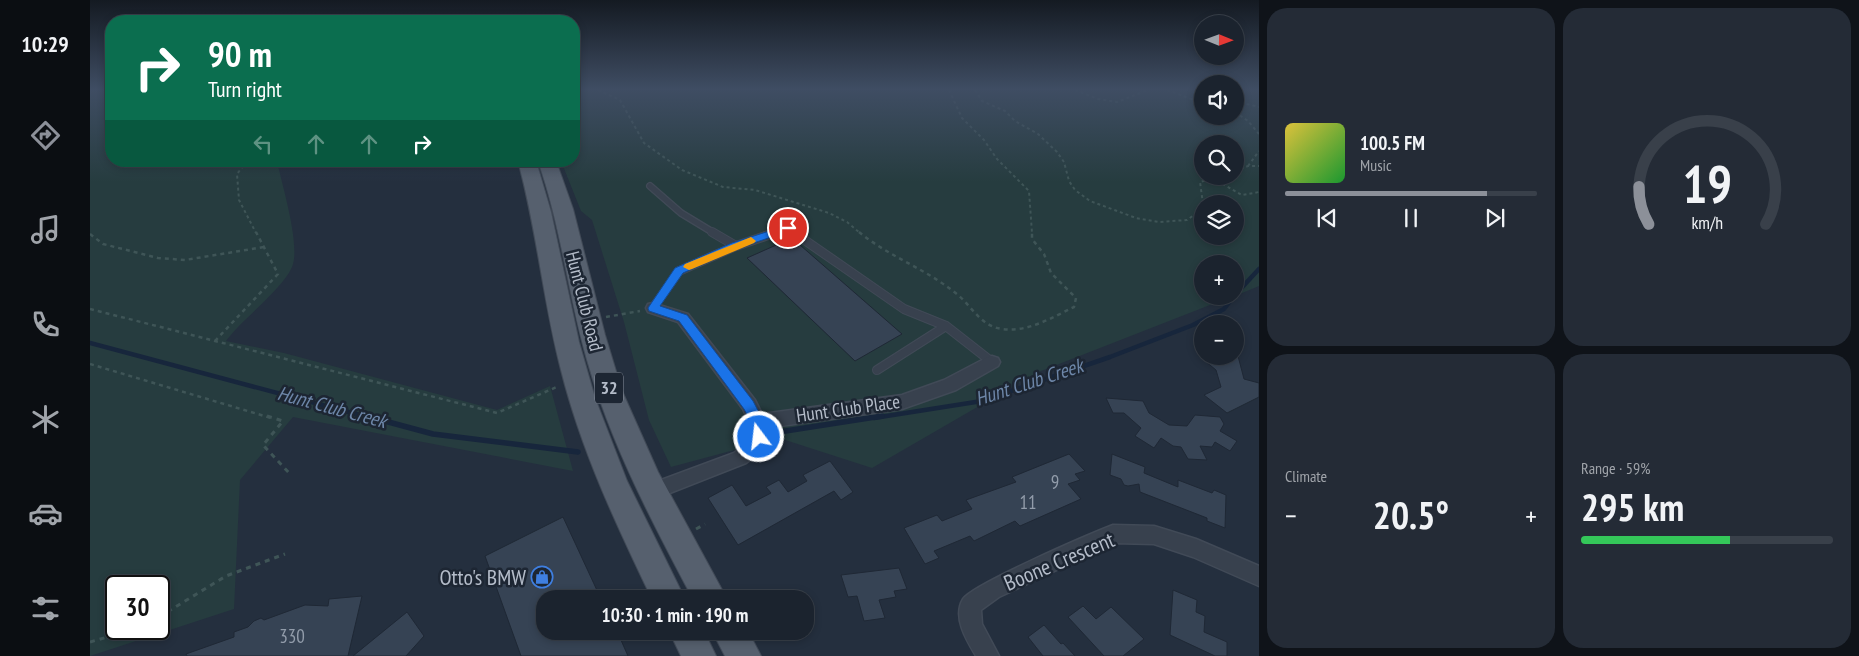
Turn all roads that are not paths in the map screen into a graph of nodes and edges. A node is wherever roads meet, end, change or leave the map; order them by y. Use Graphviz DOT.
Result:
graph roads {
  1 [pos="528,167"];
  2 [pos="549,167"];
  3 [pos="650,186"];
  4 [pos="736,246"];
  5 [pos="653,308"];
  6 [pos="946,326"];
  7 [pos="992,362"];
  8 [pos="877,370"];
  9 [pos="758,422"];
  10 [pos="652,492"];
  11 [pos="1259,576"];
  12 [pos="665,590"];
  13 [pos="706,590"];
  14 [pos="691,640"];
  15 [pos="734,640"];
  16 [pos="699,656"];
  17 [pos="744,656"];
  18 [pos="988,656"];
  1 -- 12 [label="main road, Hunt Club Road / 32"];
  2 -- 10 [label="main road, Hunt Club Road / 32"];
  3 -- 4 [label="lane"];
  4 -- 5 [label="lane"];
  4 -- 6 [label="lane"];
  5 -- 9 [label="street"];
  6 -- 7 [label="lane"];
  6 -- 8 [label="lane"];
  7 -- 9 [label="street, Hunt Club Place"];
  9 -- 10 [label="street"];
  10 -- 13 [label="main road, Hunt Club Road / 32"];
  11 -- 18 [label="street, Boone Crescent"];
  14 -- 16 [label="main road"];
  15 -- 17 [label="main road"];
}
